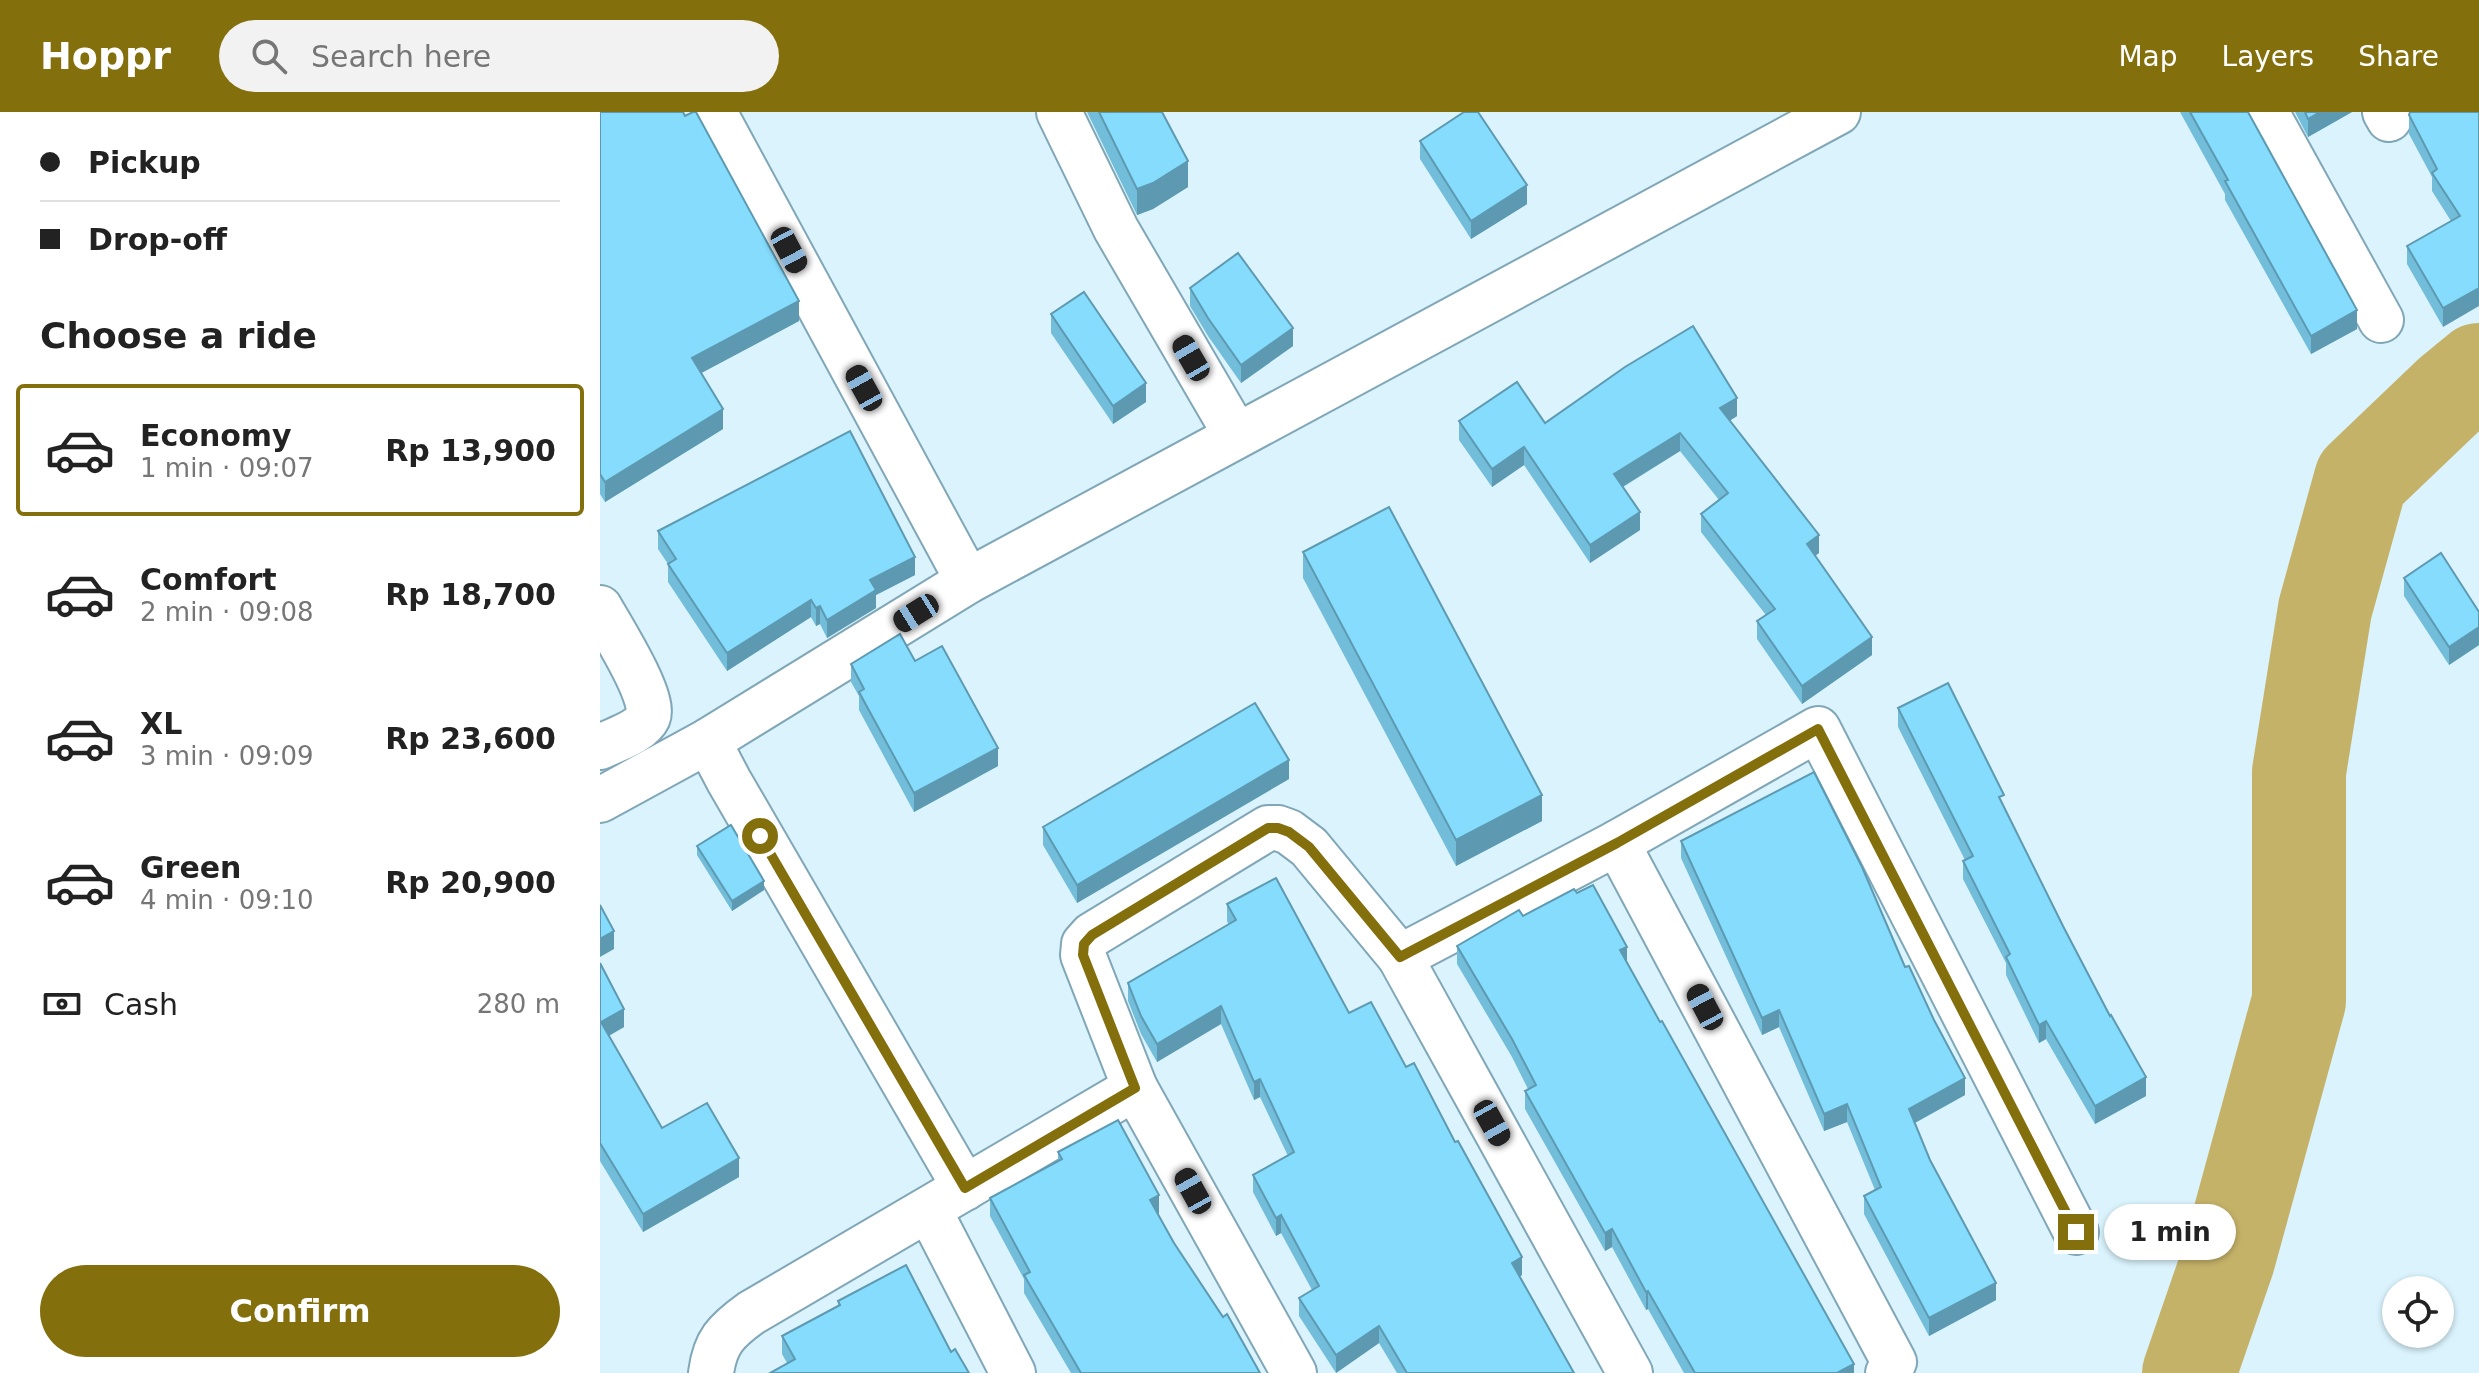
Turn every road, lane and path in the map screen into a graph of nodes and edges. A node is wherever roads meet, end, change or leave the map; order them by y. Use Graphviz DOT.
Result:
graph roads {
  1 [pos="714,112"];
  2 [pos="1059,112"];
  3 [pos="1838,112"];
  4 [pos="2266,112"];
  5 [pos="2381,320"];
  6 [pos="1236,435"];
  7 [pos="968,581"];
  8 [pos="600,608"];
  9 [pos="708,741"];
  10 [pos="600,747"];
  11 [pos="600,800"];
  12 [pos="1617,843"];
  13 [pos="1400,957"];
  14 [pos="1135,1088"];
  15 [pos="965,1188"];
  16 [pos="929,1210"];
  17 [pos="2076,1232"];
  18 [pos="711,1373"];
  19 [pos="1013,1373"];
  20 [pos="1294,1373"];
  21 [pos="1630,1373"];
  22 [pos="1888,1373"];
  1 -- 7 [label="street"];
  2 -- 6 [label="street"];
  3 -- 6 [label="street"];
  4 -- 5 [label="street"];
  6 -- 7 [label="street"];
  7 -- 9 [label="street"];
  8 -- 10 [label="street"];
  9 -- 11 [label="street"];
  9 -- 15 [label="street"];
  12 -- 13 [label="street"];
  12 -- 17 [label="street"];
  12 -- 22 [label="street"];
  13 -- 14 [label="street"];
  13 -- 21 [label="street"];
  14 -- 15 [label="street"];
  14 -- 20 [label="street"];
  15 -- 16 [label="street"];
  16 -- 18 [label="street"];
  16 -- 19 [label="street"];
}
